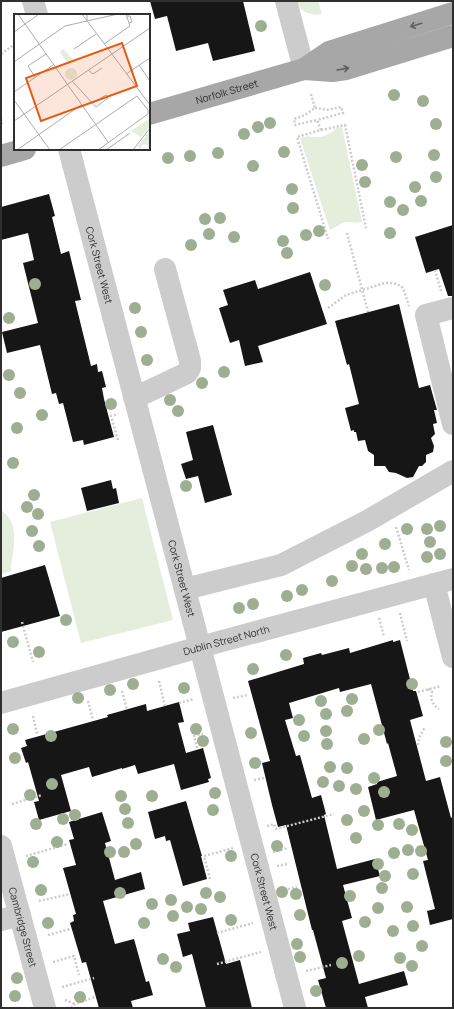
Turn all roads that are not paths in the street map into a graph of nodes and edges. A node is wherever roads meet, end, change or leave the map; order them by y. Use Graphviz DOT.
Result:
graph roads {
  1 [pos="33,1"];
  2 [pos="286,1"];
  3 [pos="453,13"];
  4 [pos="37,14"];
  5 [pos="453,36"];
  6 [pos="304,69"];
  7 [pos="150,114"];
  8 [pos="22,150"];
  9 [pos="69,150"];
  10 [pos="1,156"];
  11 [pos="165,269"];
  12 [pos="448,303"];
  13 [pos="128,405"];
  14 [pos="453,424"];
  15 [pos="453,471"];
  16 [pos="443,582"];
  17 [pos="185,589"];
  18 [pos="200,647"];
  19 [pos="453,657"];
  20 [pos="1,703"];
  21 [pos="1,846"];
  22 [pos="10,918"];
  23 [pos="45,1008"];
  24 [pos="295,1008"];
  1 -- 4 [label="street"];
  2 -- 6 [label="street"];
  3 -- 6 [label="main road, Norfolk Street, one-way"];
  6 -- 5 [label="main road, Norfolk Street, one-way"];
  6 -- 7 [label="main road, Norfolk Street"];
  8 -- 10 [label="main road"];
  9 -- 13 [label="street, Cork Street West"];
  11 -- 13 [label="street"];
  12 -- 14 [label="street"];
  13 -- 17 [label="street, Cork Street West"];
  15 -- 17 [label="street"];
  16 -- 18 [label="street, Dublin Street North"];
  16 -- 19 [label="street"];
  17 -- 18 [label="street, Cork Street West"];
  18 -- 20 [label="street, Dublin Street North"];
  18 -- 24 [label="street, Cork Street West"];
  21 -- 22 [label="street, Cambridge Street"];
  22 -- 23 [label="street, Cambridge Street"];
}
